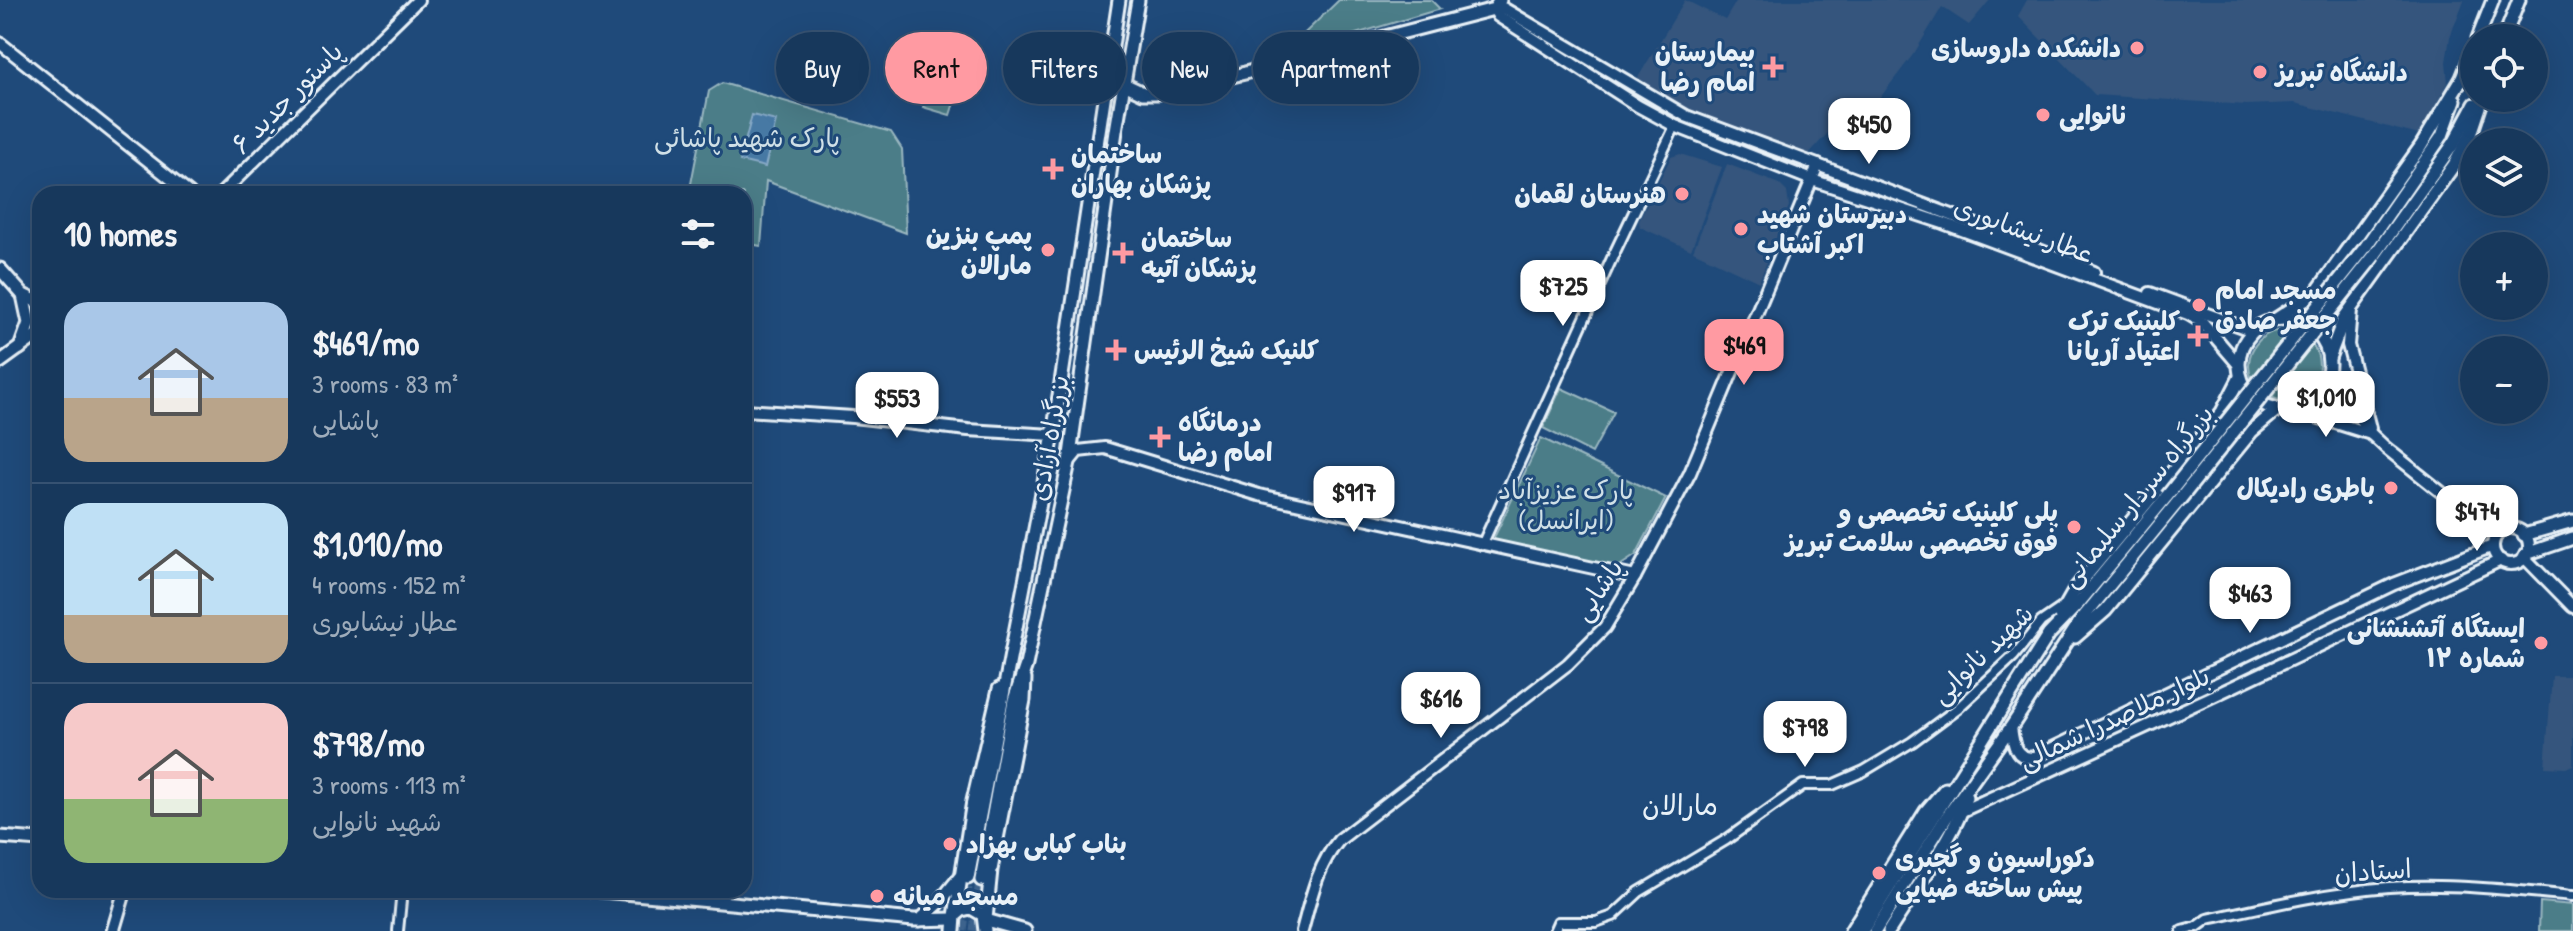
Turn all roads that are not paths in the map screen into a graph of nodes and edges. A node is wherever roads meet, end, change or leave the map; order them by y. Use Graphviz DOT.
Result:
graph roads {
  1 [pos="418,0"];
  2 [pos="1118,0"];
  3 [pos="1138,0"];
  4 [pos="2493,0"];
  5 [pos="2519,0"];
  6 [pos="1501,4"];
  7 [pos="2484,24"];
  8 [pos="2510,24"];
  9 [pos="0,43"];
  10 [pos="1126,72"];
  11 [pos="2460,82"];
  12 [pos="2460,83"];
  13 [pos="1126,85"];
  14 [pos="1121,104"];
  15 [pos="2473,112"];
  16 [pos="2477,112"];
  17 [pos="1675,126"];
  18 [pos="1818,165"];
  19 [pos="1812,180"];
  20 [pos="180,186"];
  21 [pos="229,186"];
  22 [pos="2369,253"];
  23 [pos="0,269"];
  24 [pos="2316,293"];
  25 [pos="32,302"];
  26 [pos="2348,314"];
  27 [pos="32,315"];
  28 [pos="2276,319"];
  29 [pos="2253,331"];
  30 [pos="32,340"];
  31 [pos="32,346"];
  32 [pos="32,347"];
  33 [pos="2329,358"];
  34 [pos="0,362"];
  35 [pos="2238,364"];
  36 [pos="0,370"];
  37 [pos="2328,376"];
  38 [pos="2240,377"];
  39 [pos="2285,409"];
  40 [pos="752,411"];
  41 [pos="2222,412"];
  42 [pos="2252,431"];
  43 [pos="2371,434"];
  44 [pos="1053,435"];
  45 [pos="1069,462"];
  46 [pos="2172,500"];
  47 [pos="2573,521"];
  48 [pos="2524,535"];
  49 [pos="2573,538"];
  50 [pos="2494,541"];
  51 [pos="1482,545"];
  52 [pos="2525,556"];
  53 [pos="2501,560"];
  54 [pos="1635,577"];
  55 [pos="2067,604"];
  56 [pos="2573,607"];
  57 [pos="2049,634"];
  58 [pos="2066,645"];
  59 [pos="1026,665"];
  60 [pos="2011,727"];
  61 [pos="1958,778"];
  62 [pos="1967,791"];
  63 [pos="1962,811"];
  64 [pos="1941,815"];
  65 [pos="0,837"];
  66 [pos="32,839"];
  67 [pos="964,878"];
  68 [pos="981,880"];
  69 [pos="958,894"];
  70 [pos="2573,896"];
  71 [pos="123,898"];
  72 [pos="401,898"];
  73 [pos="679,898"];
  74 [pos="988,898"];
  75 [pos="920,920"];
  76 [pos="986,924"];
  77 [pos="954,925"];
  78 [pos="1020,930"];
  79 [pos="113,931"];
  80 [pos="398,931"];
  81 [pos="998,931"];
  82 [pos="1302,931"];
  83 [pos="1554,931"];
  84 [pos="1851,931"];
  85 [pos="1862,931"];
  86 [pos="1875,931"];
  87 [pos="1889,931"];
  88 [pos="2182,931"];
  1 -- 21 [label="main road, پاستور جدید ۶"];
  2 -- 44 [label="main road, بزرگراه آزادی"];
  3 -- 10 [label="main road, بزرگراه آزادی"];
  4 -- 7 [label="main road"];
  5 -- 8 [label="main road"];
  6 -- 13 [label="main road"];
  6 -- 17 [label="main road, عطار نیشابوری"];
  6 -- 18 [label="main road, عطار نیشابوری"];
  9 -- 20 [label="main road"];
  11 -- 24 [label="main road"];
  12 -- 22 [label="main road, بزرگراه سردار سلیمانی"];
  14 -- 45 [label="main road, بزرگراه آزادی"];
  15 -- 22 [label="main road, بزرگراه سردار سلیمانی"];
  16 -- 26 [label="main road"];
  17 -- 19 [label="main road, عطار نیشابوری"];
  17 -- 51 [label="street"];
  18 -- 19 [label="main road, پاشایی"];
  18 -- 29 [label="main road, عطار نیشابوری"];
  19 -- 35 [label="main road, عطار نیشابوری"];
  19 -- 54 [label="main road, پاشایی"];
  22 -- 46 [label="main road, بزرگراه سردار سلیمانی, bridge"];
  23 -- 25 [label="main road"];
  24 -- 26 [label="main road"];
  24 -- 28 [label="main road"];
  26 -- 33 [label="main road"];
  26 -- 43 [label="main road"];
  27 -- 30 [label="main road"];
  28 -- 29 [label="main road"];
  28 -- 33 [label="main road"];
  29 -- 35 [label="main road"];
  31 -- 34 [label="main road"];
  32 -- 36 [label="main road"];
  33 -- 37 [label="main road"];
  35 -- 38 [label="main road"];
  37 -- 39 [label="main road"];
  37 -- 43 [label="main road"];
  38 -- 39 [label="main road"];
  38 -- 41 [label="main road"];
  39 -- 42 [label="main road"];
  39 -- 43 [label="main road"];
  40 -- 44 [label="main road"];
  41 -- 42 [label="main road"];
  41 -- 55 [label="main road"];
  42 -- 58 [label="main road"];
  43 -- 50 [label="main road"];
  44 -- 67 [label="main road, بزرگراه آزادی"];
  45 -- 51 [label="main road"];
  45 -- 59 [label="main road, بزرگراه آزادی"];
  46 -- 57 [label="main road, بزرگراه سردار سلیمانی"];
  46 -- 58 [label="main road, بزرگراه سردار سلیمانی"];
  47 -- 48 [label="main road"];
  48 -- 50 [label="main road"];
  48 -- 52 [label="main road"];
  49 -- 52 [label="main road"];
  50 -- 53 [label="main road"];
  50 -- 60 [label="main road, بلوار ملاصدرا شمالی"];
  51 -- 54 [label="main road"];
  52 -- 53 [label="main road"];
  52 -- 56 [label="main road"];
  53 -- 63 [label="main road, بلوار ملاصدرا شمالی"];
  54 -- 82 [label="main road, پاشایی"];
  55 -- 57 [label="main road"];
  55 -- 83 [label="street, شهید نانوایی"];
  57 -- 61 [label="main road, بزرگراه سردار سلیمانی"];
  58 -- 60 [label="main road, بزرگراه سردار سلیمانی"];
  59 -- 68 [label="main road, بزرگراه آزادی"];
  59 -- 74 [label="main road"];
  60 -- 62 [label="main road, بزرگراه سردار سلیمانی"];
  61 -- 64 [label="main road, بزرگراه سردار سلیمانی"];
  61 -- 84 [label="main road"];
  62 -- 63 [label="main road"];
  62 -- 64 [label="main road, بزرگراه سردار سلیمانی"];
  63 -- 87 [label="main road"];
  64 -- 85 [label="main road"];
  64 -- 86 [label="main road"];
  65 -- 66 [label="main road"];
  67 -- 69 [label="main road, بزرگراه آزادی"];
  67 -- 75 [label="main road"];
  69 -- 74 [label="main road"];
  69 -- 77 [label="main road, بزرگراه آزادی"];
  70 -- 88 [label="street, استادان"];
  71 -- 79 [label="main road"];
  72 -- 80 [label="street"];
  73 -- 75 [label="main road"];
  74 -- 76 [label="main road"];
  75 -- 77 [label="main road"];
  76 -- 77 [label="main road"];
  76 -- 78 [label="main road"];
  78 -- 81 [label="main road"];
}
